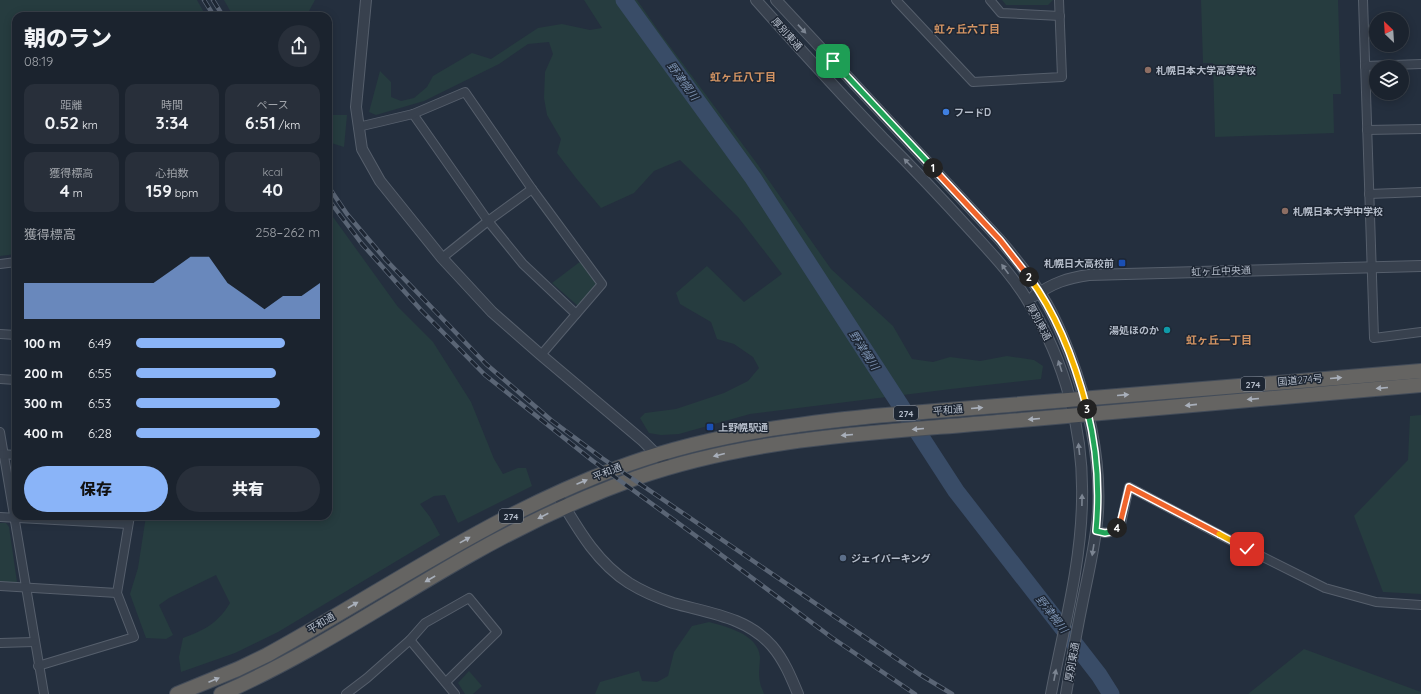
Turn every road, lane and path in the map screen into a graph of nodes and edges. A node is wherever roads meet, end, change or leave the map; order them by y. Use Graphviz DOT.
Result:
graph roads {
  1 [pos="366,0"];
  2 [pos="756,0"];
  3 [pos="776,0"];
  4 [pos="896,0"];
  5 [pos="990,0"];
  6 [pos="1059,0"];
  7 [pos="1363,0"];
  8 [pos="1060,16"];
  9 [pos="1421,64"];
  10 [pos="1365,66"];
  11 [pos="414,114"];
  12 [pos="358,127"];
  13 [pos="1421,129"];
  14 [pos="1367,130"];
  15 [pos="951,187"];
  16 [pos="532,189"];
  17 [pos="1421,192"];
  18 [pos="1369,194"];
  19 [pos="940,197"];
  20 [pos="488,221"];
  21 [pos="442,258"];
  22 [pos="12,262"];
  23 [pos="0,264"];
  24 [pos="1421,266"];
  25 [pos="1372,267"];
  26 [pos="1040,292"];
  27 [pos="1028,301"];
  28 [pos="576,314"];
  29 [pos="1421,332"];
  30 [pos="0,334"];
  31 [pos="12,335"];
  32 [pos="541,355"];
  33 [pos="1421,370"];
  34 [pos="0,379"];
  35 [pos="12,380"];
  36 [pos="1421,385"];
  37 [pos="1084,398"];
  38 [pos="1069,400"];
  39 [pos="1088,414"];
  40 [pos="1073,416"];
  41 [pos="0,432"];
  42 [pos="2,454"];
  43 [pos="12,455"];
  44 [pos="656,455"];
  45 [pos="670,468"];
  46 [pos="557,494"];
  47 [pos="12,507"];
  48 [pos="565,507"];
  49 [pos="0,517"];
  50 [pos="12,518"];
  51 [pos="14,520"];
  52 [pos="129,520"];
  53 [pos="1096,531"];
  54 [pos="0,586"];
  55 [pos="25,588"];
  56 [pos="118,593"];
  57 [pos="1421,605"];
  58 [pos="410,640"];
  59 [pos="34,642"];
  60 [pos="0,643"];
  61 [pos="38,666"];
  62 [pos="446,682"];
  63 [pos="44,694"];
  64 [pos="177,694"];
  65 [pos="221,694"];
  66 [pos="346,694"];
  67 [pos="455,694"];
  68 [pos="798,694"];
  69 [pos="1051,694"];
  70 [pos="1066,694"];
  1 -- 12 [label="street"];
  19 -- 2 [label="street, 厚別東通, one-way"];
  3 -- 15 [label="street, 厚別東通, one-way"];
  4 -- 8 [label="street"];
  5 -- 8 [label="street"];
  6 -- 8 [label="street"];
  7 -- 10 [label="street"];
  9 -- 10 [label="street"];
  10 -- 14 [label="street"];
  11 -- 12 [label="street"];
  11 -- 16 [label="street"];
  11 -- 20 [label="street"];
  12 -- 21 [label="street"];
  13 -- 14 [label="street"];
  14 -- 18 [label="street"];
  15 -- 19 [label="street"];
  15 -- 26 [label="street, 厚別東通"];
  16 -- 20 [label="street"];
  16 -- 28 [label="street"];
  17 -- 18 [label="street"];
  18 -- 25 [label="street"];
  27 -- 19 [label="street, 厚別東通, one-way"];
  20 -- 21 [label="street"];
  20 -- 28 [label="street"];
  21 -- 32 [label="street"];
  22 -- 23 [label="street"];
  24 -- 25 [label="street, 虹ヶ丘中央通"];
  25 -- 26 [label="street, 虹ヶ丘中央通"];
  25 -- 29 [label="street"];
  26 -- 27 [label="street, 虹ヶ丘中央通"];
  26 -- 37 [label="street, 厚別東通"];
  38 -- 27 [label="street, 厚別東通, one-way"];
  28 -- 32 [label="street"];
  30 -- 31 [label="street"];
  32 -- 44 [label="street"];
  37 -- 33 [label="highway, 国道274号 / 274, one-way"];
  34 -- 35 [label="street"];
  36 -- 39 [label="highway, 国道274号 / 274, one-way"];
  37 -- 38 [label="highway, 平和通 / 274"];
  37 -- 39 [label="street, 厚別東通"];
  38 -- 40 [label="street, 厚別東通"];
  44 -- 38 [label="highway, 平和通 / 274, one-way"];
  39 -- 40 [label="highway, 平和通 / 274"];
  39 -- 53 [label="street, 厚別東通"];
  40 -- 45 [label="highway, 平和通 / 274, one-way"];
  69 -- 40 [label="street, 厚別東通, one-way"];
  41 -- 42 [label="street"];
  42 -- 43 [label="street"];
  42 -- 47 [label="street"];
  44 -- 45 [label="street"];
  46 -- 44 [label="highway, 平和通 / 274, one-way"];
  45 -- 48 [label="highway, 平和通 / 274"];
  46 -- 48 [label="street"];
  64 -- 46 [label="highway, 平和通 / 274, one-way"];
  48 -- 65 [label="highway, 平和通 / 274, one-way"];
  48 -- 68 [label="street"];
  49 -- 50 [label="street"];
  51 -- 55 [label="street"];
  52 -- 56 [label="street"];
  53 -- 57 [label="street"];
  53 -- 70 [label="street, 厚別東通, one-way"];
  54 -- 55 [label="street"];
  55 -- 56 [label="street"];
  55 -- 59 [label="street"];
  56 -- 61 [label="street"];
  58 -- 62 [label="street"];
  58 -- 62 [label="street"];
  58 -- 66 [label="street"];
  59 -- 60 [label="street"];
  59 -- 61 [label="street"];
  61 -- 63 [label="street"];
  62 -- 67 [label="street"];
}
